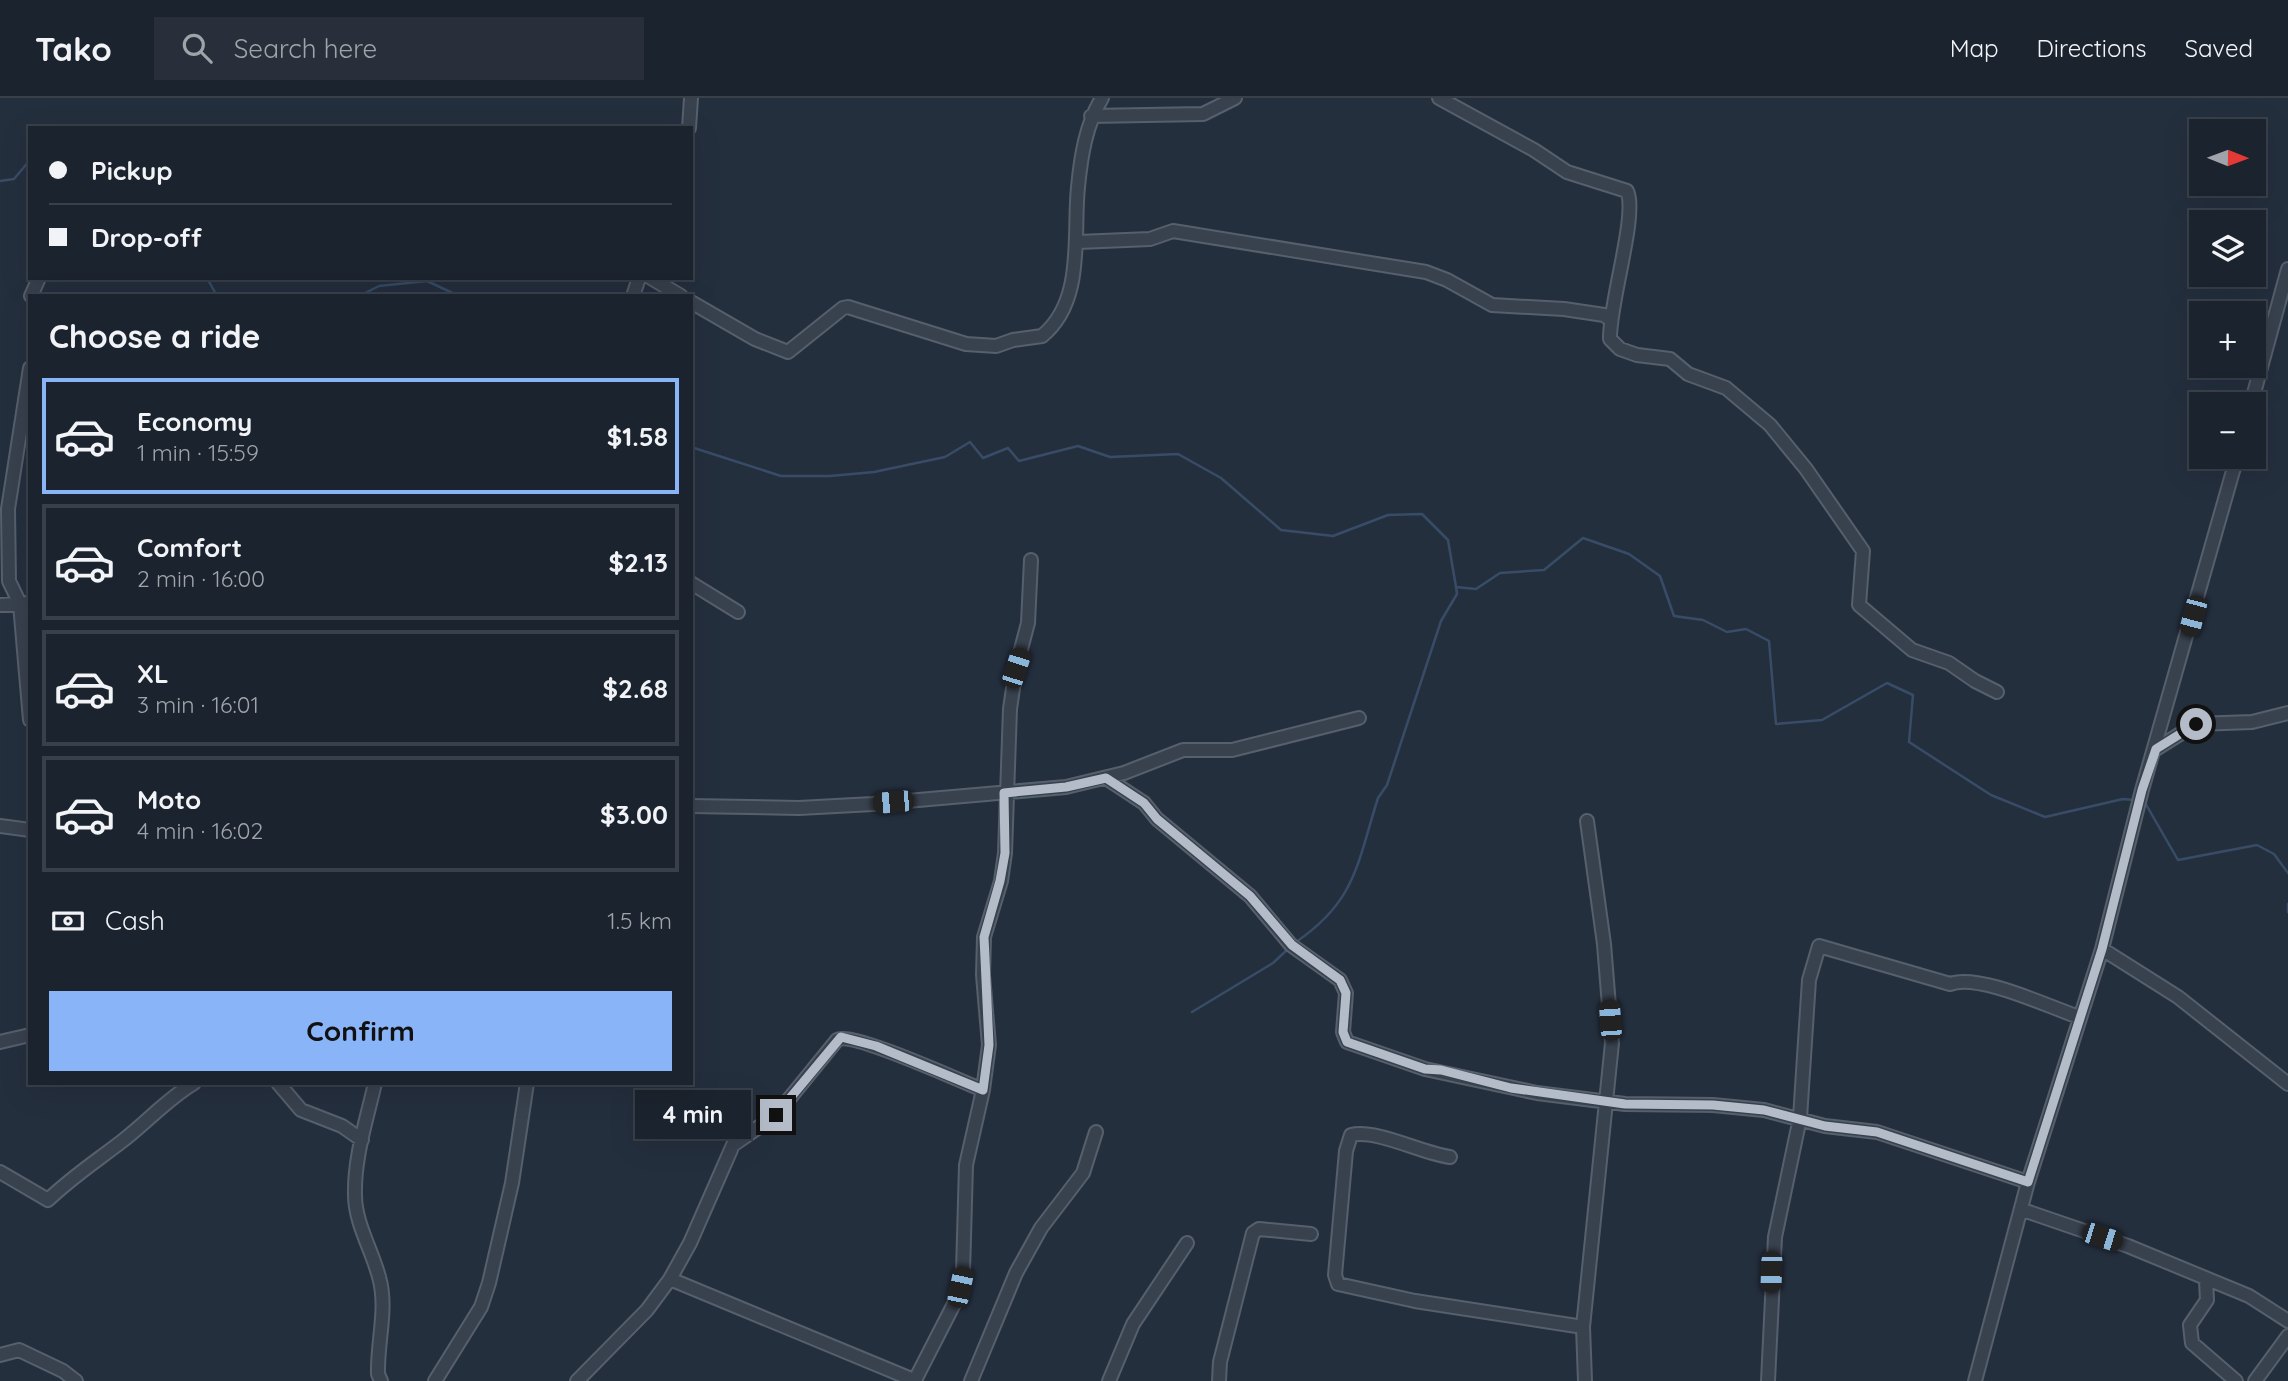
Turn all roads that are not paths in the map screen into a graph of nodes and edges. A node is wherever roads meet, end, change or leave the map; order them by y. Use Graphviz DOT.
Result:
graph roads {
  1 [pos="691,98"];
  2 [pos="1102,98"];
  3 [pos="1236,98"];
  4 [pos="1439,98"];
  5 [pos="1091,116"];
  6 [pos="689,126"];
  7 [pos="1077,242"];
  8 [pos="2288,269"];
  9 [pos="654,280"];
  10 [pos="678,294"];
  11 [pos="693,303"];
  12 [pos="1611,320"];
  13 [pos="28,381"];
  14 [pos="2254,392"];
  15 [pos="2234,469"];
  16 [pos="1031,560"];
  17 [pos="693,584"];
  18 [pos="25,604"];
  19 [pos="0,606"];
  20 [pos="738,612"];
  21 [pos="28,674"];
  22 [pos="1997,692"];
  23 [pos="2288,713"];
  24 [pos="1359,718"];
  25 [pos="2156,749"];
  26 [pos="1106,778"];
  27 [pos="1004,793"];
  28 [pos="693,806"];
  29 [pos="1587,821"];
  30 [pos="0,826"];
  31 [pos="28,830"];
  32 [pos="2102,949"];
  33 [pos="2080,1017"];
  34 [pos="28,1035"];
  35 [pos="0,1042"];
  36 [pos="2288,1084"];
  37 [pos="191,1085"];
  38 [pos="280,1085"];
  39 [pos="375,1085"];
  40 [pos="527,1085"];
  41 [pos="983,1090"];
  42 [pos="1605,1102"];
  43 [pos="1800,1118"];
  44 [pos="1096,1132"];
  45 [pos="362,1140"];
  46 [pos="1450,1157"];
  47 [pos="0,1171"];
  48 [pos="2028,1182"];
  49 [pos="2023,1210"];
  50 [pos="1311,1234"];
  51 [pos="1187,1242"];
  52 [pos="670,1279"];
  53 [pos="2206,1281"];
  54 [pos="2288,1321"];
  55 [pos="1583,1327"];
  56 [pos="2288,1336"];
  57 [pos="0,1355"];
  58 [pos="76,1381"];
  59 [pos="381,1381"];
  60 [pos="435,1381"];
  61 [pos="577,1381"];
  62 [pos="916,1381"];
  63 [pos="971,1381"];
  64 [pos="1110,1381"];
  65 [pos="1219,1381"];
  66 [pos="1585,1381"];
  67 [pos="1768,1381"];
  68 [pos="1975,1381"];
  69 [pos="2236,1381"];
  70 [pos="2255,1381"];
  1 -- 6 [label="street"];
  2 -- 5 [label="street"];
  3 -- 5 [label="street"];
  4 -- 12 [label="street"];
  5 -- 7 [label="street"];
  7 -- 11 [label="street"];
  7 -- 12 [label="street"];
  8 -- 14 [label="street"];
  9 -- 10 [label="street"];
  12 -- 22 [label="street"];
  13 -- 18 [label="street"];
  15 -- 25 [label="street"];
  16 -- 27 [label="street"];
  17 -- 20 [label="street"];
  18 -- 19 [label="street"];
  18 -- 21 [label="street"];
  23 -- 25 [label="street"];
  24 -- 26 [label="street"];
  25 -- 32 [label="street"];
  26 -- 27 [label="street"];
  26 -- 42 [label="street"];
  27 -- 28 [label="street"];
  27 -- 41 [label="street"];
  29 -- 42 [label="street"];
  30 -- 31 [label="street"];
  32 -- 33 [label="street"];
  32 -- 36 [label="street"];
  33 -- 43 [label="street"];
  33 -- 48 [label="street"];
  34 -- 35 [label="street"];
  37 -- 47 [label="street"];
  38 -- 45 [label="street"];
  39 -- 45 [label="street"];
  40 -- 60 [label="street"];
  41 -- 52 [label="street"];
  41 -- 62 [label="street"];
  42 -- 43 [label="street"];
  42 -- 55 [label="street"];
  43 -- 48 [label="street"];
  43 -- 67 [label="street"];
  44 -- 63 [label="street"];
  45 -- 59 [label="street"];
  46 -- 55 [label="street"];
  48 -- 49 [label="street"];
  49 -- 53 [label="street"];
  49 -- 68 [label="street"];
  50 -- 65 [label="street"];
  51 -- 64 [label="street"];
  52 -- 61 [label="street"];
  52 -- 62 [label="street"];
  53 -- 54 [label="street"];
  53 -- 69 [label="street"];
  55 -- 66 [label="street"];
  56 -- 70 [label="street"];
  57 -- 58 [label="street"];
}
